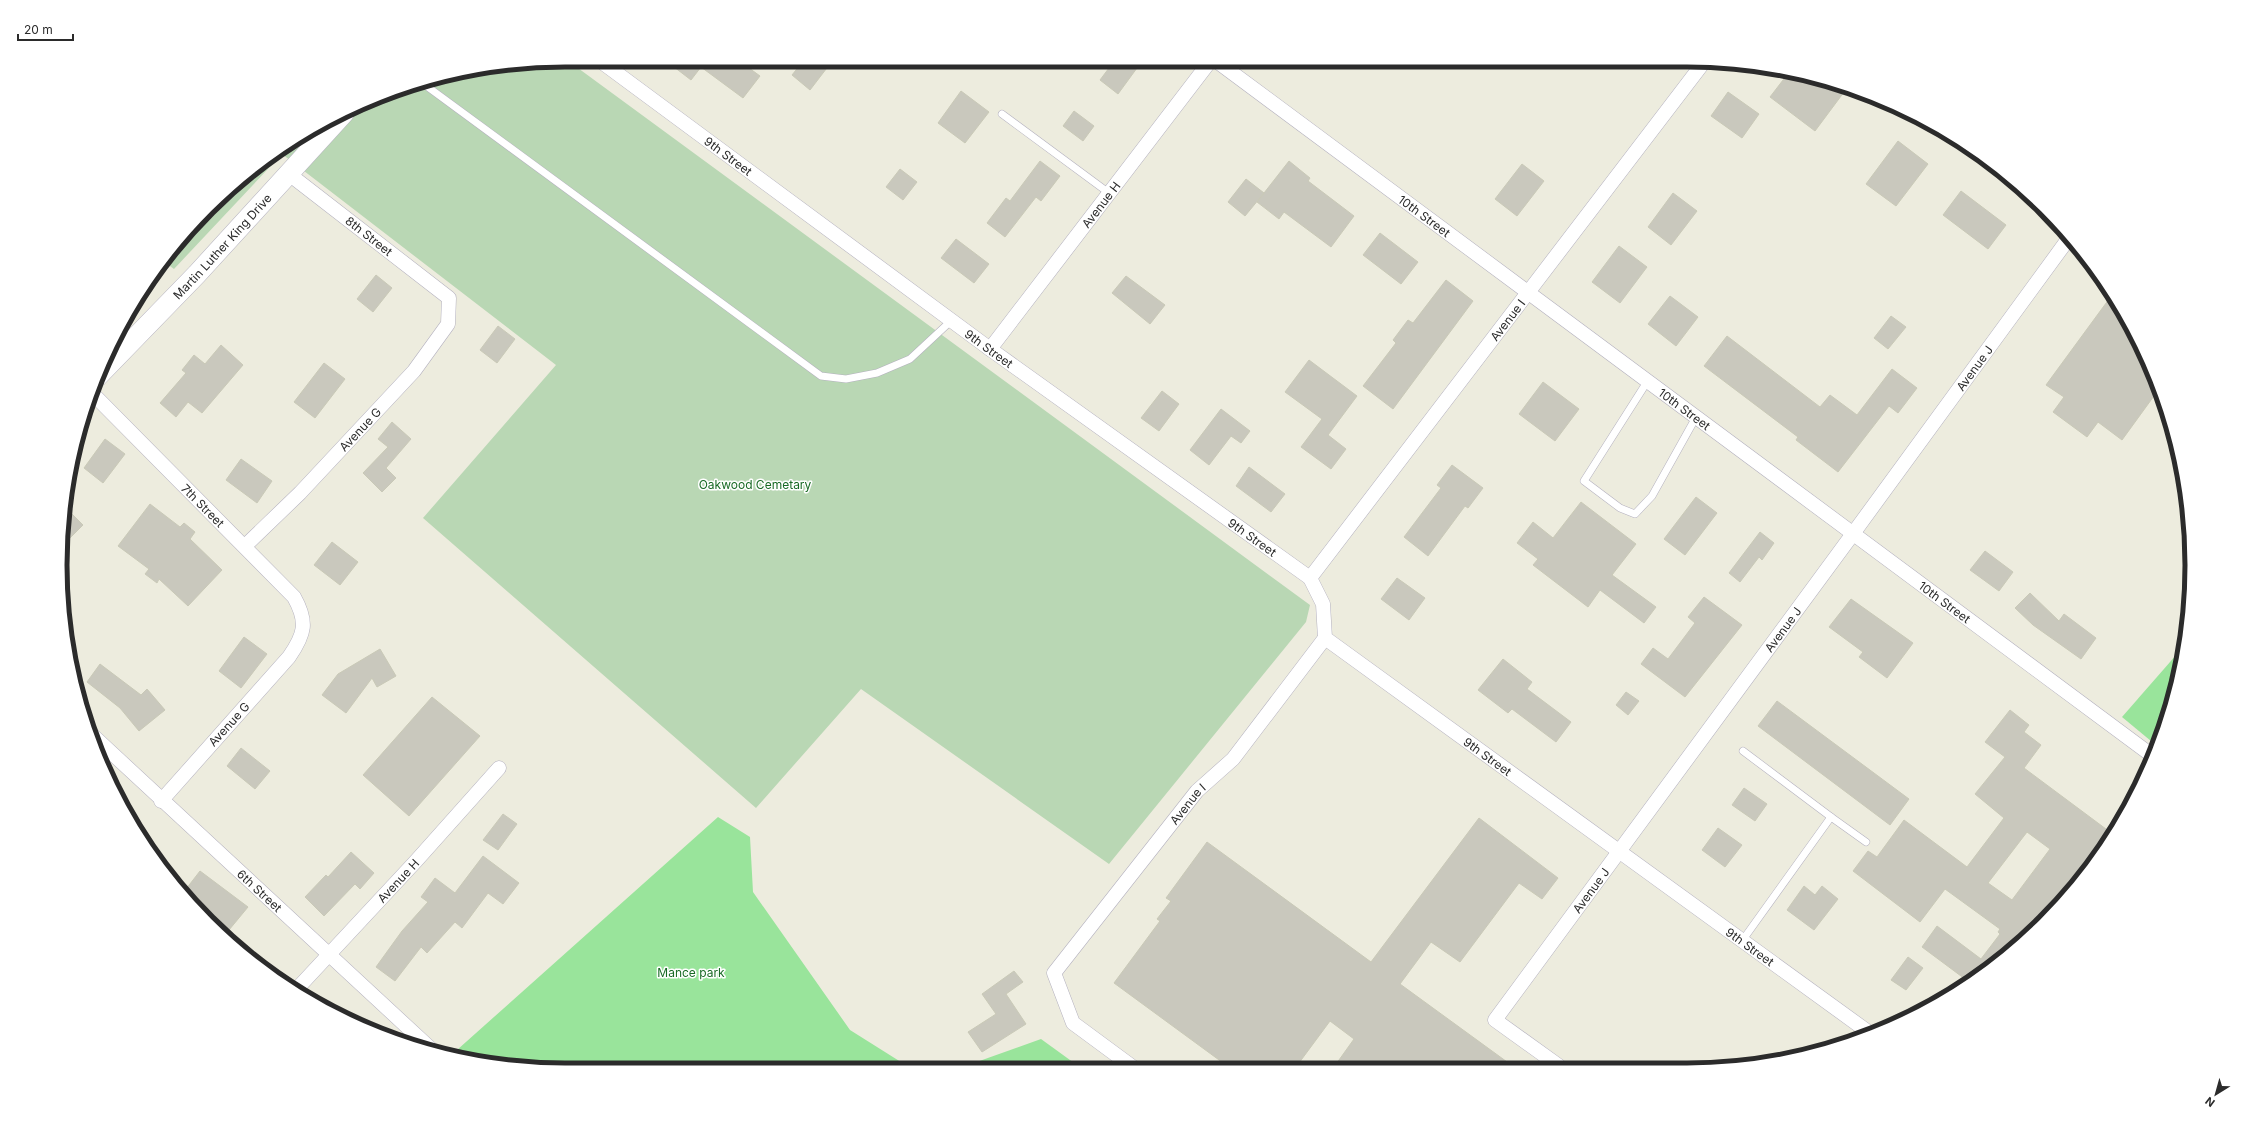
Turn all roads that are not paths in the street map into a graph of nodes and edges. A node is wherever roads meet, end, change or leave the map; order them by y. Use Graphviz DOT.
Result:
graph roads {
  1 [pos="609,67"];
  2 [pos="1207,67"];
  3 [pos="1224,67"];
  4 [pos="1700,67"];
  5 [pos="427,87"];
  6 [pos="1002,114"];
  7 [pos="334,124"];
  8 [pos="289,174"];
  9 [pos="1109,193"];
  10 [pos="2066,243"];
  11 [pos="1528,294"];
  12 [pos="448,298"];
  13 [pos="952,320"];
  14 [pos="990,349"];
  15 [pos="109,364"];
  16 [pos="1647,382"];
  17 [pos="96,397"];
  18 [pos="1696,419"];
  19 [pos="1852,535"];
  20 [pos="245,546"];
  21 [pos="1310,578"];
  22 [pos="304,623"];
  23 [pos="1325,638"];
  24 [pos="100,742"];
  25 [pos="1743,751"];
  26 [pos="2148,753"];
  27 [pos="499,768"];
  28 [pos="161,801"];
  29 [pos="1831,817"];
  30 [pos="1866,842"];
  31 [pos="1619,853"];
  32 [pos="1742,941"];
  33 [pos="329,955"];
  34 [pos="300,986"];
  35 [pos="1865,1030"];
  36 [pos="424,1043"];
  37 [pos="1127,1063"];
  38 [pos="1554,1063"];
  1 -- 13 [label="street, 9th Street"];
  2 -- 9 [label="street, Avenue H"];
  3 -- 11 [label="street, 10th Street"];
  4 -- 11 [label="street, Avenue I"];
  5 -- 13 [label="lane"];
  6 -- 9 [label="lane"];
  7 -- 8 [label="street, Martin Luther King Drive"];
  8 -- 12 [label="street, 8th Street"];
  8 -- 15 [label="street, Martin Luther King Drive"];
  9 -- 14 [label="street, Avenue H"];
  10 -- 19 [label="street, Avenue J"];
  11 -- 16 [label="street, 10th Street"];
  11 -- 21 [label="street, Avenue I"];
  12 -- 20 [label="street, Avenue G"];
  13 -- 14 [label="street, 9th Street"];
  14 -- 21 [label="street, 9th Street"];
  16 -- 18 [label="street, 10th Street"];
  16 -- 18 [label="lane"];
  17 -- 20 [label="street, 7th Street"];
  18 -- 19 [label="street, 10th Street"];
  19 -- 26 [label="street, 10th Street"];
  19 -- 31 [label="street, Avenue J"];
  20 -- 22 [label="street, 7th Street"];
  21 -- 23 [label="street, 9th Street"];
  22 -- 28 [label="street, Avenue G"];
  23 -- 31 [label="street, 9th Street"];
  23 -- 37 [label="street, Avenue I"];
  24 -- 28 [label="street, 6th Street"];
  25 -- 29 [label="lane"];
  27 -- 33 [label="street, Avenue H"];
  28 -- 33 [label="street, 6th Street"];
  29 -- 30 [label="lane"];
  29 -- 32 [label="lane"];
  31 -- 32 [label="street, 9th Street"];
  31 -- 38 [label="street, Avenue J"];
  32 -- 35 [label="street, 9th Street"];
  33 -- 34 [label="street, Avenue H"];
  33 -- 36 [label="street, 6th Street"];
}
